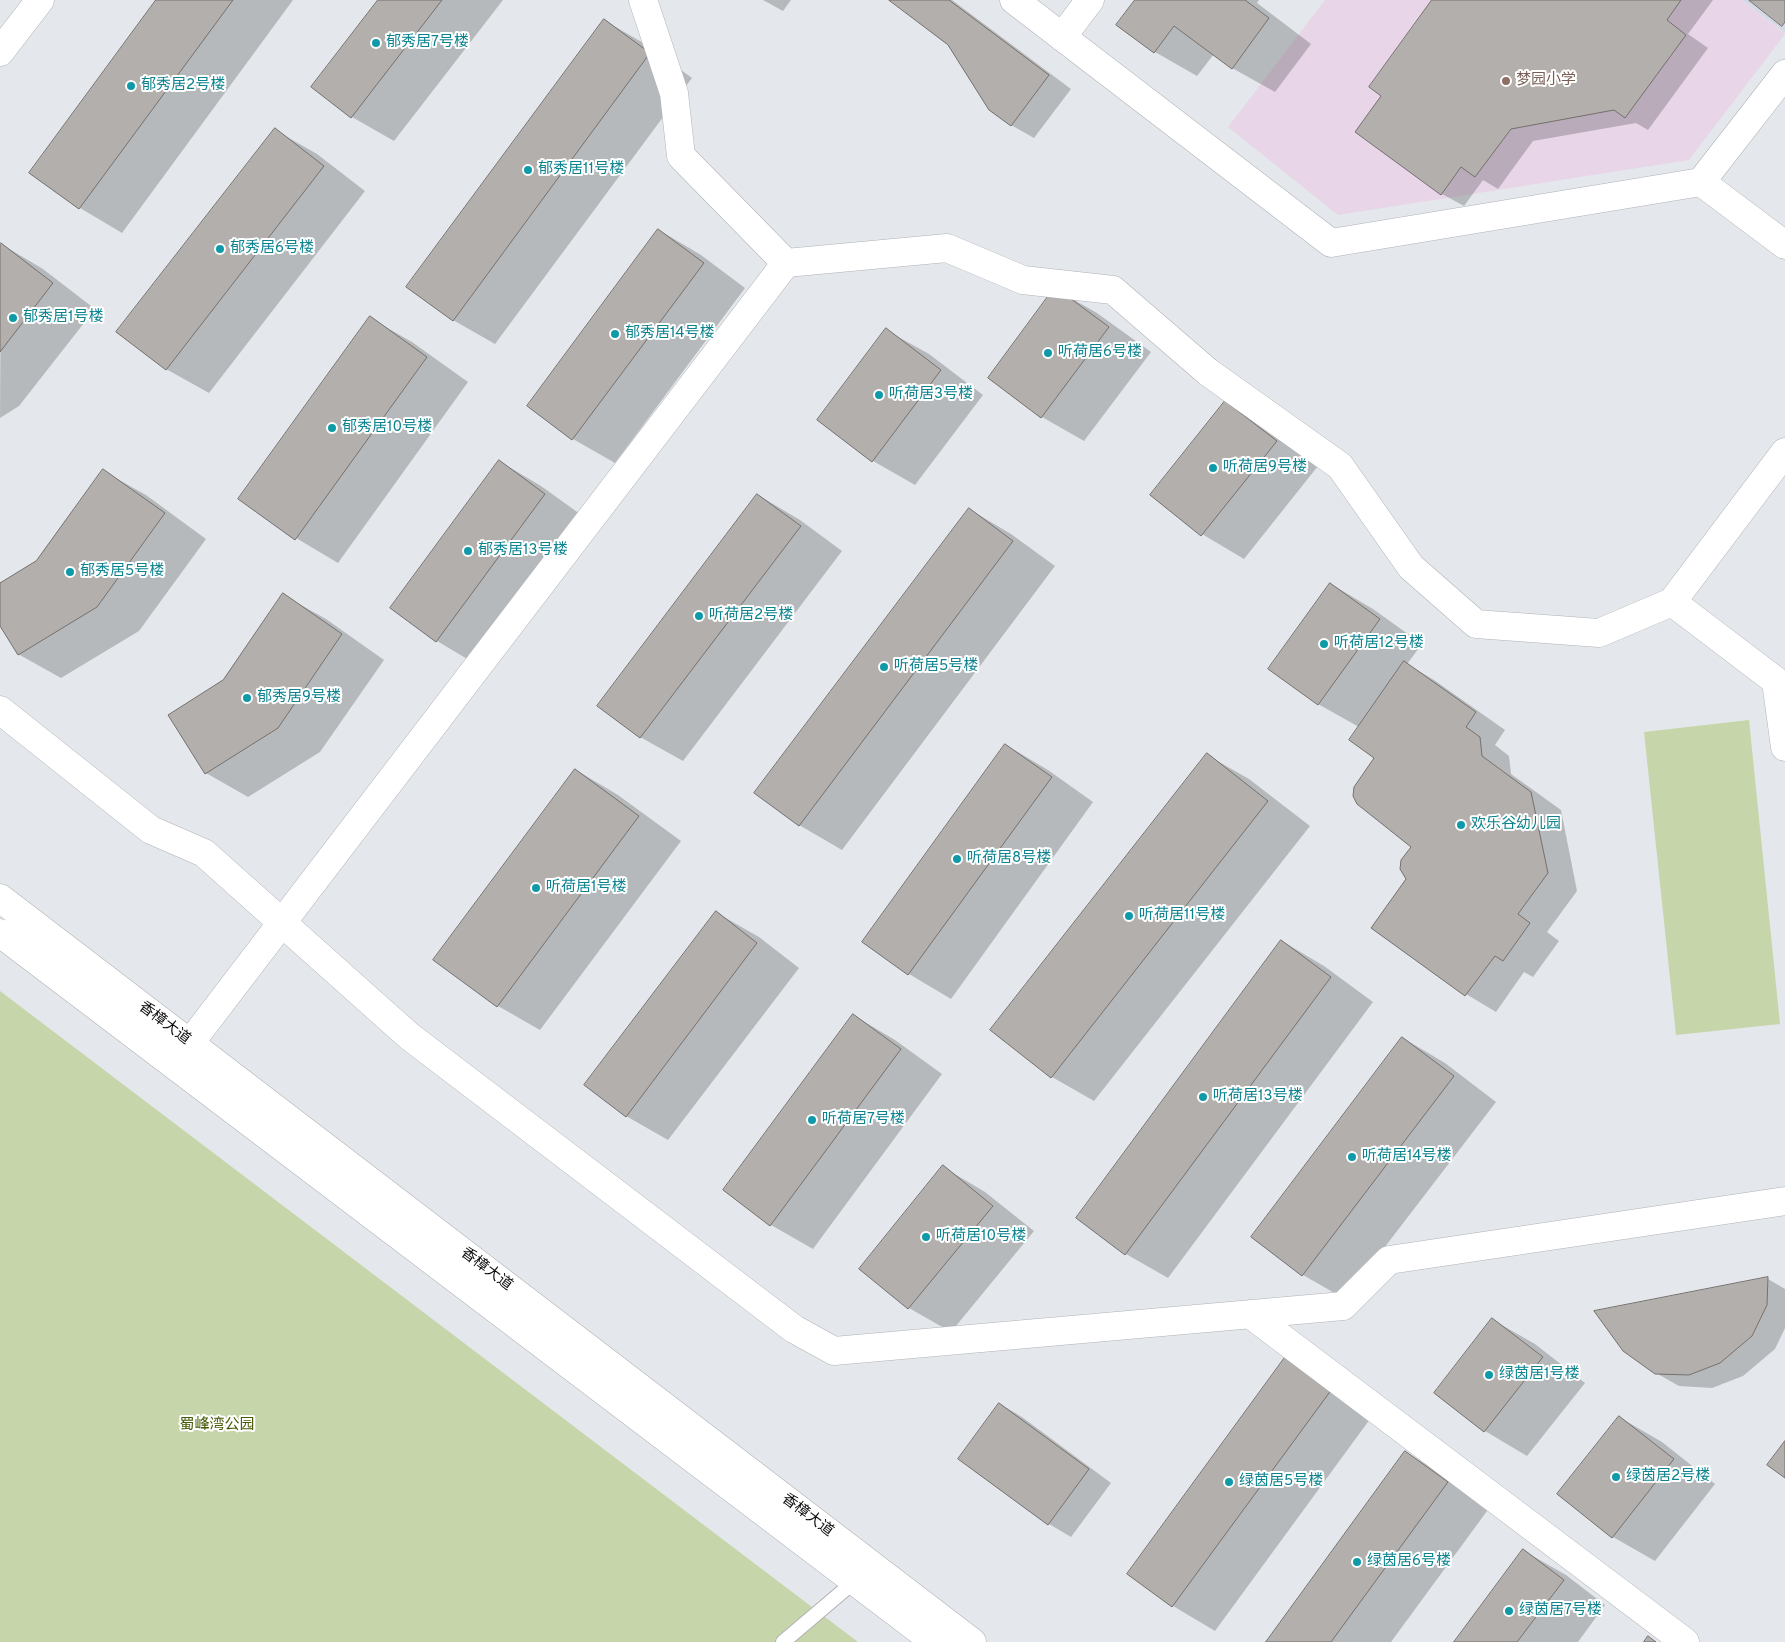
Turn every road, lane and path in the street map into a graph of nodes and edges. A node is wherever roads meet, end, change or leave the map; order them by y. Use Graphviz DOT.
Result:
graph roads {
  1 [pos="40,0"];
  2 [pos="643,0"];
  3 [pos="1014,0"];
  4 [pos="1090,0"];
  5 [pos="1062,37"];
  6 [pos="0,52"];
  7 [pos="1785,74"];
  8 [pos="1701,182"];
  9 [pos="1785,245"];
  10 [pos="786,263"];
  11 [pos="1785,452"];
  12 [pos="1672,602"];
  13 [pos="0,710"];
  14 [pos="1785,747"];
  15 [pos="0,898"];
  16 [pos="282,924"];
  17 [pos="0,933"];
  18 [pos="190,1043"];
  19 [pos="1785,1201"];
  20 [pos="1250,1314"];
  21 [pos="855,1581"];
  22 [pos="782,1642"];
  23 [pos="935,1642"];
  24 [pos="972,1642"];
  25 [pos="1685,1642"];
  1 -- 6 [label="street"];
  2 -- 10 [label="street"];
  3 -- 5 [label="street"];
  4 -- 5 [label="street"];
  5 -- 8 [label="street"];
  7 -- 8 [label="street"];
  8 -- 9 [label="street"];
  10 -- 12 [label="street"];
  10 -- 16 [label="street"];
  11 -- 12 [label="street"];
  12 -- 14 [label="street"];
  13 -- 16 [label="street"];
  15 -- 18 [label="street, 香樟大道"];
  16 -- 18 [label="street"];
  16 -- 20 [label="street"];
  17 -- 21 [label="street, 香樟大道"];
  18 -- 24 [label="street, 香樟大道"];
  19 -- 20 [label="street"];
  20 -- 25 [label="street"];
  21 -- 22 [label="lane"];
  21 -- 23 [label="street, 香樟大道"];
}
